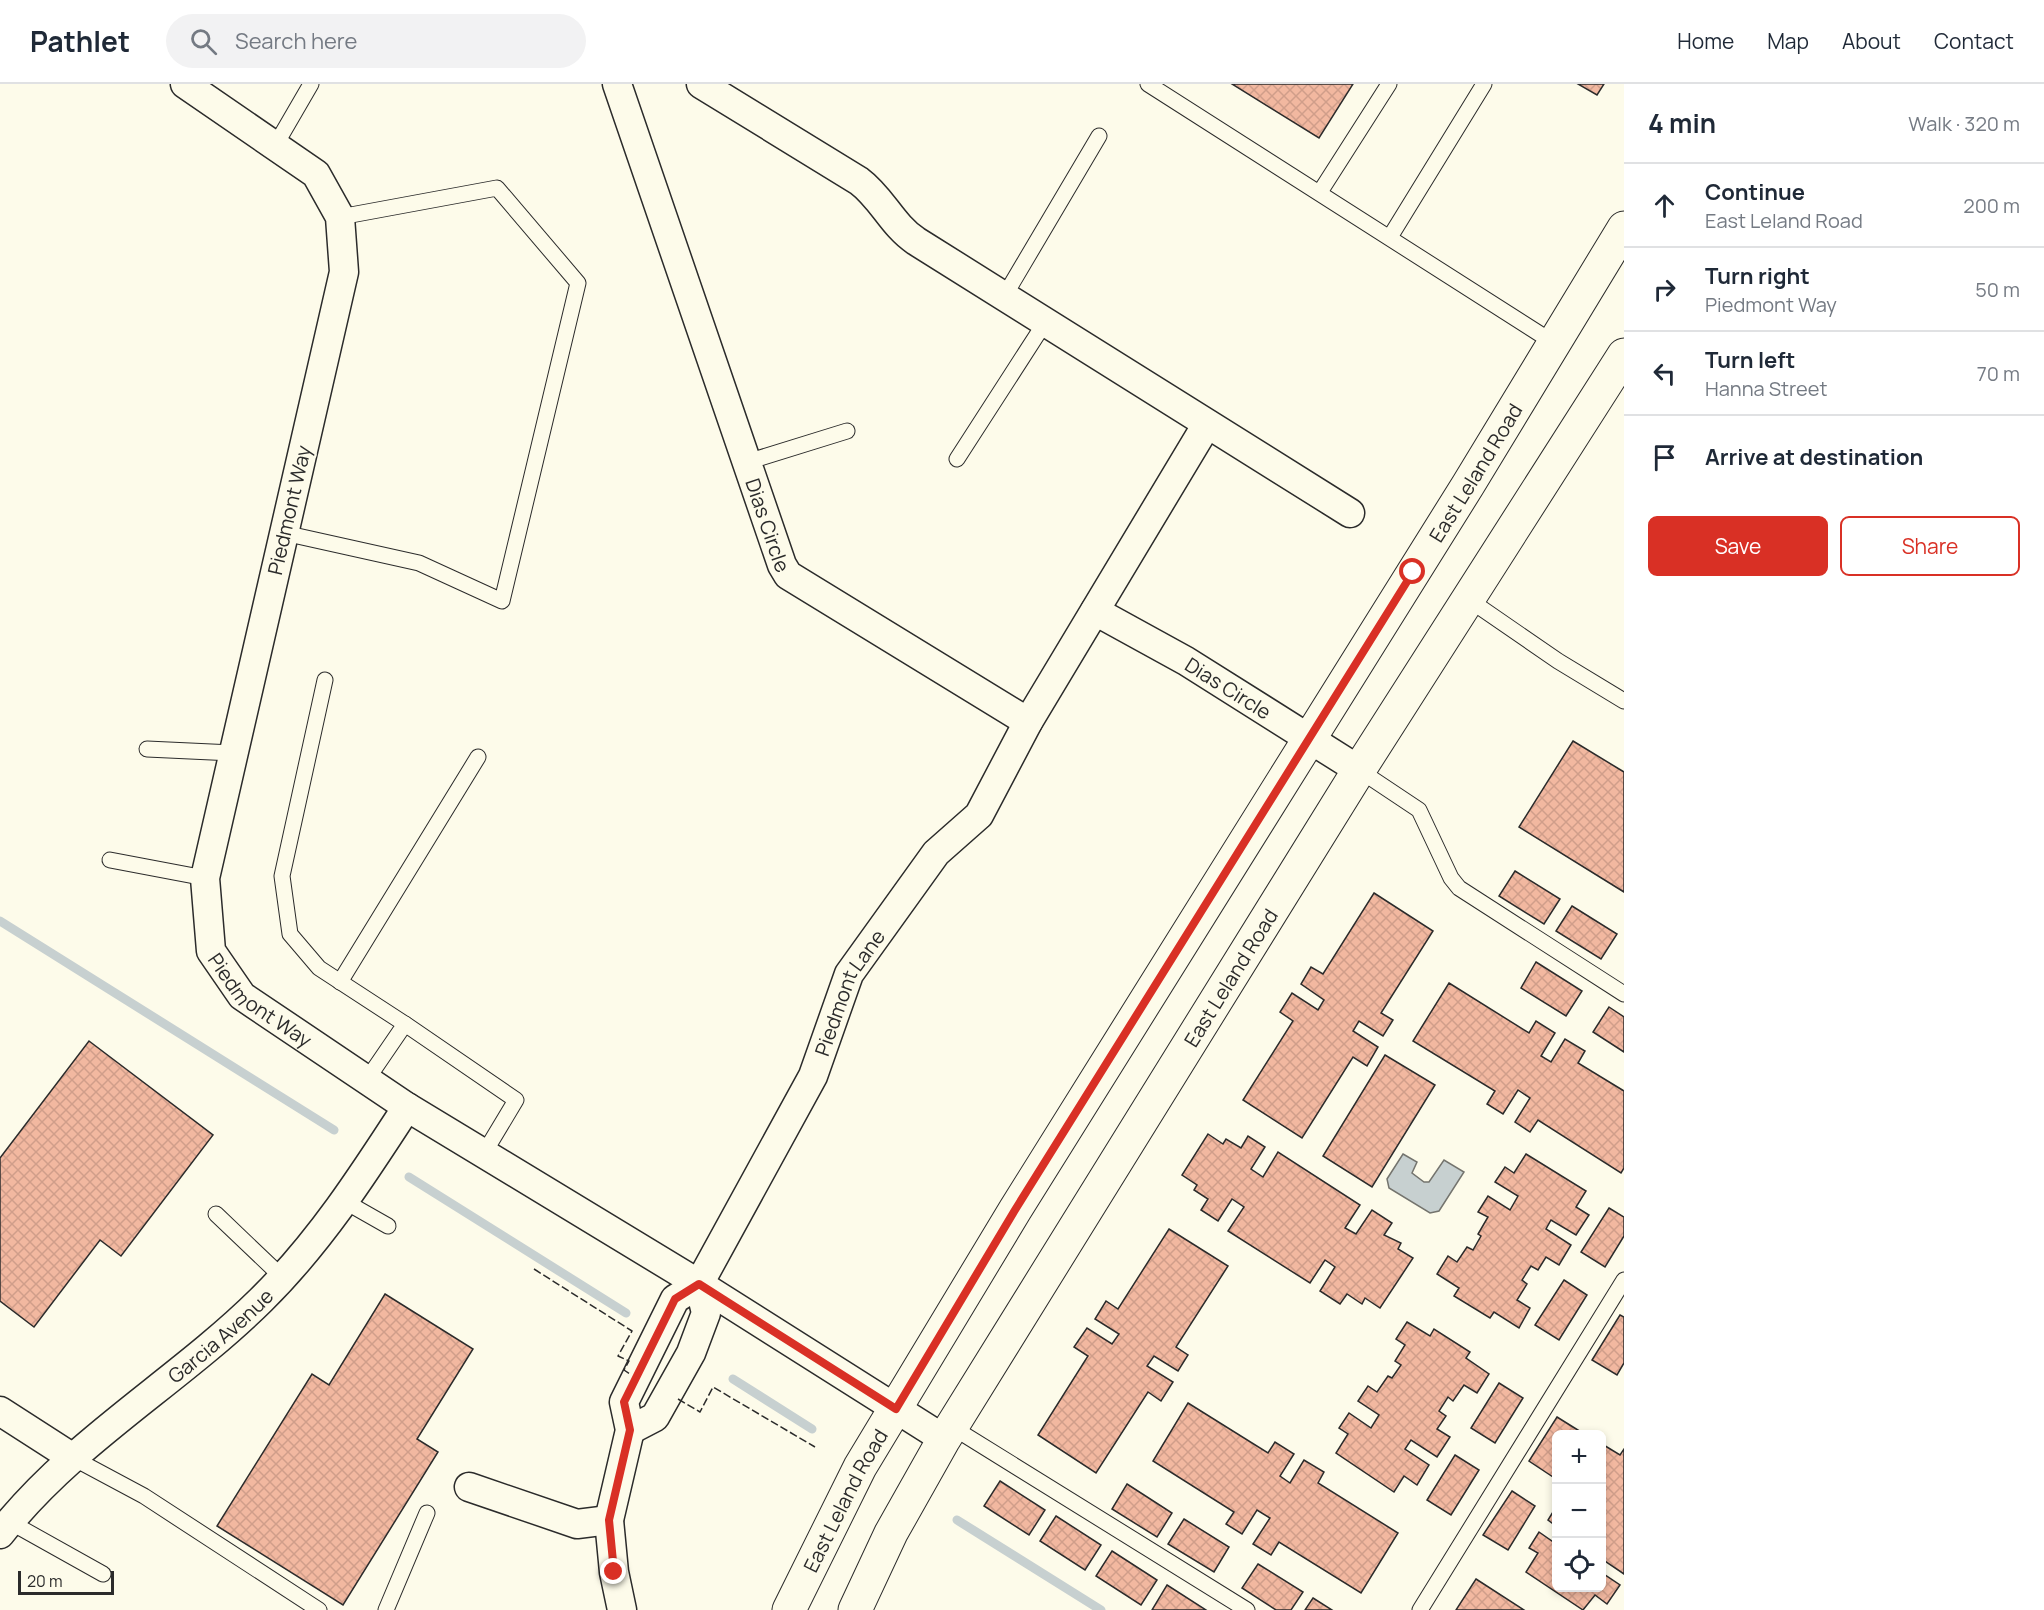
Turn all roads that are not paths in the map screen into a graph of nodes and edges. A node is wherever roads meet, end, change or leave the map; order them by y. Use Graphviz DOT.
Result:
graph roads {
  1 [pos="185,84"];
  2 [pos="311,84"];
  3 [pos="617,84"];
  4 [pos="701,84"];
  5 [pos="1148,84"];
  6 [pos="1389,84"];
  7 [pos="1484,84"];
  8 [pos="1099,136"];
  9 [pos="275,146"];
  10 [pos="1320,192"];
  11 [pos="340,217"];
  12 [pos="1624,228"];
  13 [pos="1390,237"];
  14 [pos="1005,295"];
  15 [pos="1046,321"];
  16 [pos="1554,343"];
  17 [pos="1624,355"];
  18 [pos="1207,424"];
  19 [pos="847,431"];
  20 [pos="957,459"];
  21 [pos="747,462"];
  22 [pos="1350,513"];
  23 [pos="284,533"];
  24 [pos="1468,600"];
  25 [pos="1095,611"];
  26 [pos="325,680"];
  27 [pos="1624,701"];
  28 [pos="1028,722"];
  29 [pos="1310,738"];
  30 [pos="147,749"];
  31 [pos="233,753"];
  32 [pos="478,757"];
  33 [pos="1359,770"];
  34 [pos="110,860"];
  35 [pos="205,878"];
  36 [pos="340,982"];
  37 [pos="1624,993"];
  38 [pos="405,1024"];
  39 [pos="366,1081"];
  40 [pos="407,1107"];
  41 [pos="483,1155"];
  42 [pos="344,1202"];
  43 [pos="216,1214"];
  44 [pos="388,1226"];
  45 [pos="282,1277"];
  46 [pos="1624,1280"];
  47 [pos="699,1284"];
  48 [pos="896,1409"];
  49 [pos="0,1411"];
  50 [pos="948,1433"];
  51 [pos="73,1458"];
  52 [pos="469,1487"];
  53 [pos="427,1513"];
  54 [pos="609,1520"];
  55 [pos="5,1528"];
  56 [pos="103,1574"];
  57 [pos="319,1610"];
  58 [pos="386,1610"];
  59 [pos="622,1610"];
  60 [pos="789,1610"];
  61 [pos="855,1610"];
  62 [pos="1247,1610"];
  63 [pos="1420,1610"];
  1 -- 9 [label="street, Piedmont Way"];
  2 -- 9 [label="lane"];
  3 -- 21 [label="street, Dias Circle"];
  4 -- 14 [label="street"];
  5 -- 10 [label="lane"];
  6 -- 10 [label="lane"];
  7 -- 13 [label="lane"];
  8 -- 14 [label="lane"];
  9 -- 11 [label="street, Piedmont Way"];
  10 -- 13 [label="lane"];
  11 -- 23 [label="street, Piedmont Way"];
  11 -- 23 [label="lane"];
  12 -- 16 [label="main road, East Leland Road"];
  13 -- 16 [label="lane"];
  14 -- 15 [label="street"];
  15 -- 18 [label="street"];
  15 -- 20 [label="lane"];
  16 -- 29 [label="main road, East Leland Road"];
  17 -- 24 [label="main road, East Leland Road"];
  18 -- 22 [label="street"];
  18 -- 25 [label="street"];
  19 -- 21 [label="lane"];
  21 -- 28 [label="street, Dias Circle"];
  23 -- 31 [label="street, Piedmont Way"];
  24 -- 27 [label="lane"];
  24 -- 33 [label="main road, East Leland Road"];
  25 -- 28 [label="street"];
  25 -- 29 [label="street, Dias Circle"];
  26 -- 36 [label="lane"];
  28 -- 47 [label="street, Piedmont Lane"];
  29 -- 33 [label="street, Dias Circle"];
  29 -- 48 [label="main road, East Leland Road"];
  30 -- 31 [label="lane"];
  31 -- 35 [label="street, Piedmont Way"];
  32 -- 36 [label="lane"];
  33 -- 37 [label="lane"];
  33 -- 50 [label="main road, East Leland Road"];
  34 -- 35 [label="lane"];
  35 -- 39 [label="street, Piedmont Way"];
  36 -- 38 [label="lane"];
  38 -- 39 [label="lane"];
  38 -- 41 [label="lane"];
  39 -- 40 [label="street, Piedmont Way"];
  40 -- 41 [label="street, Piedmont Way"];
  40 -- 42 [label="street, Garcia Avenue"];
  41 -- 47 [label="street, Piedmont Way"];
  42 -- 44 [label="lane"];
  42 -- 45 [label="street, Garcia Avenue"];
  43 -- 45 [label="lane"];
  45 -- 51 [label="street, Garcia Avenue"];
  46 -- 63 [label="lane"];
  47 -- 48 [label="street, Piedmont Way"];
  47 -- 54 [label="street"];
  48 -- 50 [label="street, Piedmont Way"];
  48 -- 60 [label="main road, East Leland Road"];
  49 -- 51 [label="street"];
  50 -- 61 [label="main road, East Leland Road"];
  50 -- 62 [label="lane"];
  51 -- 55 [label="street, Garcia Avenue"];
  51 -- 57 [label="lane"];
  52 -- 54 [label="street"];
  53 -- 58 [label="lane"];
  54 -- 59 [label="street"];
  55 -- 56 [label="lane"];
}
